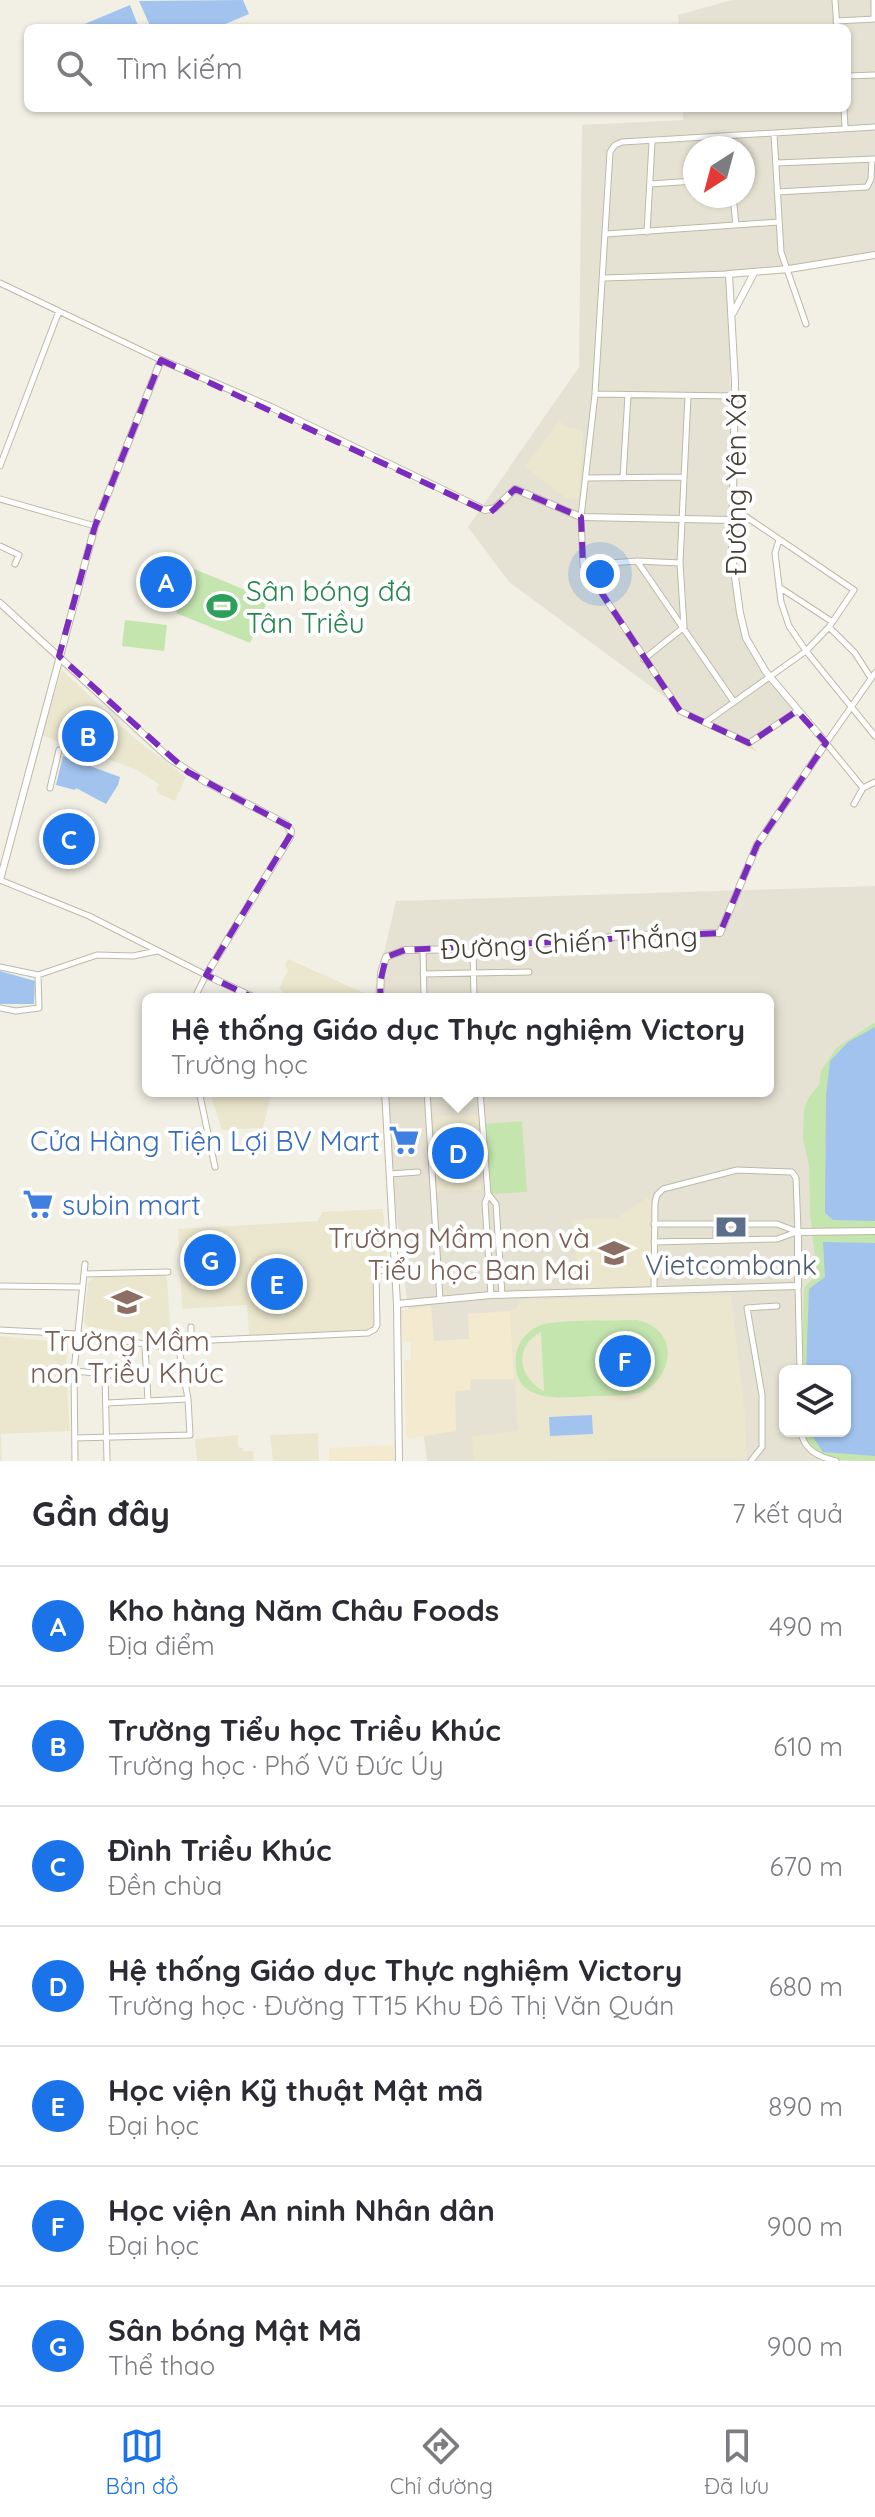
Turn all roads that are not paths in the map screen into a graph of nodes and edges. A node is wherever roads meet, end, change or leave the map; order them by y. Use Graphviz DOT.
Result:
graph roads {
  1 [pos="835,0"];
  2 [pos="874,0"];
  3 [pos="875,19"];
  4 [pos="836,24"];
  5 [pos="875,75"];
  6 [pos="851,76"];
  7 [pos="844,112"];
  8 [pos="845,127"];
  9 [pos="875,127"];
  10 [pos="774,134"];
  11 [pos="728,136"];
  12 [pos="683,140"];
  13 [pos="652,142"];
  14 [pos="873,159"];
  15 [pos="776,163"];
  16 [pos="683,182"];
  17 [pos="650,184"];
  18 [pos="777,192"];
  19 [pos="734,208"];
  20 [pos="779,222"];
  21 [pos="736,225"];
  22 [pos="647,232"];
  23 [pos="606,234"];
  24 [pos="875,255"];
  25 [pos="789,269"];
  26 [pos="754,273"];
  27 [pos="729,274"];
  28 [pos="604,278"];
  29 [pos="0,283"];
  30 [pos="59,311"];
  31 [pos="731,316"];
  32 [pos="806,324"];
  33 [pos="161,360"];
  34 [pos="595,394"];
  35 [pos="628,395"];
  36 [pos="688,396"];
  37 [pos="734,396"];
  38 [pos="0,466"];
  39 [pos="684,477"];
  40 [pos="587,478"];
  41 [pos="623,478"];
  42 [pos="0,499"];
  43 [pos="581,517"];
  44 [pos="682,518"];
  45 [pos="732,520"];
  46 [pos="95,526"];
  47 [pos="779,540"];
  48 [pos="0,546"];
  49 [pos="637,561"];
  50 [pos="680,563"];
  51 [pos="15,564"];
  52 [pos="583,565"];
  53 [pos="779,586"];
  54 [pos="0,603"];
  55 [pos="830,624"];
  56 [pos="684,627"];
  57 [pos="806,651"];
  58 [pos="59,656"];
  59 [pos="644,660"];
  60 [pos="873,676"];
  61 [pos="770,677"];
  62 [pos="734,702"];
  63 [pos="852,707"];
  64 [pos="797,711"];
  65 [pos="705,722"];
  66 [pos="875,736"];
  67 [pos="826,743"];
  68 [pos="59,750"];
  69 [pos="875,782"];
  70 [pos="50,788"];
  71 [pos="863,788"];
  72 [pos="854,804"];
  73 [pos="0,880"];
  74 [pos="473,949"];
  75 [pos="423,950"];
  76 [pos="158,951"];
  77 [pos="0,967"];
  78 [pos="474,972"];
  79 [pos="529,972"];
  80 [pos="423,974"];
  81 [pos="38,975"];
  82 [pos="206,975"];
  83 [pos="197,993"];
  84 [pos="244,993"];
  85 [pos="380,993"];
  86 [pos="424,993"];
  87 [pos="474,993"];
  88 [pos="0,1008"];
  89 [pos="200,1097"];
  90 [pos="385,1097"];
  91 [pos="427,1097"];
  92 [pos="480,1097"];
  93 [pos="215,1167"];
  94 [pos="418,1172"];
  95 [pos="390,1174"];
  96 [pos="488,1195"];
  97 [pos="654,1224"];
  98 [pos="716,1224"];
  99 [pos="875,1231"];
  100 [pos="798,1232"];
  101 [pos="716,1240"];
  102 [pos="654,1242"];
  103 [pos="85,1264"];
  104 [pos="394,1269"];
  105 [pos="168,1272"];
  106 [pos="85,1274"];
  107 [pos="0,1286"];
  108 [pos="798,1286"];
  109 [pos="82,1287"];
  110 [pos="654,1290"];
  111 [pos="491,1295"];
  112 [pos="502,1295"];
  113 [pos="440,1300"];
  114 [pos="397,1304"];
  115 [pos="777,1306"];
  116 [pos="191,1327"];
  117 [pos="0,1330"];
  118 [pos="78,1334"];
  119 [pos="145,1346"];
  120 [pos="800,1365"];
  121 [pos="74,1371"];
  122 [pos="105,1374"];
  123 [pos="146,1378"];
  124 [pos="188,1399"];
  125 [pos="148,1401"];
  126 [pos="107,1403"];
  127 [pos="107,1436"];
  128 [pos="803,1437"];
  129 [pos="75,1438"];
  130 [pos="75,1461"];
  131 [pos="107,1461"];
  132 [pos="399,1461"];
  133 [pos="751,1461"];
  134 [pos="836,1461"];
  1 -- 4 [label="street"];
  2 -- 3 [label="street"];
  3 -- 4 [label="street"];
  5 -- 6 [label="street"];
  7 -- 8 [label="street"];
  8 -- 9 [label="street"];
  8 -- 10 [label="street"];
  10 -- 11 [label="street"];
  10 -- 15 [label="street"];
  12 -- 13 [label="street"];
  13 -- 17 [label="street"];
  13 -- 23 [label="street"];
  14 -- 15 [label="street"];
  14 -- 18 [label="street"];
  15 -- 18 [label="street"];
  16 -- 17 [label="street"];
  17 -- 22 [label="street"];
  18 -- 20 [label="street"];
  19 -- 21 [label="street"];
  20 -- 21 [label="street"];
  20 -- 25 [label="street"];
  21 -- 22 [label="street"];
  22 -- 23 [label="street"];
  23 -- 28 [label="street"];
  24 -- 25 [label="street"];
  25 -- 26 [label="street"];
  25 -- 32 [label="street"];
  26 -- 27 [label="street"];
  26 -- 31 [label="street"];
  27 -- 28 [label="street"];
  27 -- 31 [label="street, Đường Yên Xá"];
  28 -- 34 [label="street"];
  29 -- 30 [label="street"];
  30 -- 33 [label="street"];
  30 -- 38 [label="street"];
  31 -- 37 [label="street, Đường Yên Xá"];
  33 -- 43 [label="street"];
  33 -- 46 [label="street"];
  34 -- 35 [label="street"];
  34 -- 40 [label="street"];
  35 -- 36 [label="street"];
  35 -- 41 [label="street"];
  36 -- 37 [label="street"];
  36 -- 39 [label="street"];
  37 -- 45 [label="street, Đường Yên Xá"];
  39 -- 41 [label="street"];
  39 -- 44 [label="street"];
  40 -- 41 [label="street"];
  40 -- 43 [label="street"];
  42 -- 46 [label="street"];
  43 -- 44 [label="street"];
  43 -- 52 [label="street"];
  44 -- 45 [label="street"];
  44 -- 50 [label="street"];
  45 -- 47 [label="street"];
  45 -- 61 [label="street, Đường Yên Xá"];
  46 -- 58 [label="street"];
  47 -- 53 [label="street"];
  47 -- 55 [label="street"];
  48 -- 51 [label="street"];
  49 -- 50 [label="street"];
  49 -- 52 [label="street"];
  49 -- 56 [label="street"];
  50 -- 56 [label="street"];
  52 -- 59 [label="street"];
  53 -- 55 [label="street"];
  53 -- 57 [label="street"];
  54 -- 58 [label="street"];
  55 -- 57 [label="street"];
  55 -- 60 [label="street"];
  56 -- 59 [label="street"];
  56 -- 62 [label="street"];
  57 -- 61 [label="street"];
  57 -- 63 [label="street"];
  58 -- 73 [label="street"];
  58 -- 82 [label="street"];
  59 -- 65 [label="street"];
  60 -- 63 [label="street"];
  61 -- 62 [label="street"];
  61 -- 64 [label="street, Đường Yên Xá"];
  62 -- 65 [label="street"];
  63 -- 66 [label="street"];
  63 -- 67 [label="street"];
  64 -- 65 [label="street"];
  64 -- 67 [label="street, Đường Yên Xá"];
  67 -- 71 [label="street, Đường Yên Xá"];
  67 -- 74 [label="street, Đường Chiến Thắng"];
  68 -- 70 [label="street"];
  69 -- 71 [label="street"];
  71 -- 72 [label="street"];
  73 -- 76 [label="street"];
  74 -- 75 [label="street, Đường Chiến Thắng"];
  74 -- 78 [label="street"];
  75 -- 80 [label="street"];
  75 -- 85 [label="street, Đường Chiến Thắng"];
  76 -- 81 [label="street"];
  76 -- 82 [label="street"];
  77 -- 81 [label="street"];
  78 -- 79 [label="street"];
  78 -- 80 [label="street"];
  78 -- 87 [label="street"];
  80 -- 86 [label="street"];
  81 -- 88 [label="street"];
  82 -- 83 [label="street"];
  82 -- 84 [label="street"];
  89 -- 93 [label="street"];
  90 -- 95 [label="street"];
  91 -- 113 [label="street"];
  92 -- 96 [label="street"];
  94 -- 95 [label="street"];
  95 -- 104 [label="street"];
  96 -- 111 [label="street"];
  96 -- 112 [label="street"];
  97 -- 98 [label="street"];
  97 -- 100 [label="street"];
  97 -- 102 [label="street"];
  98 -- 100 [label="street"];
  98 -- 101 [label="street"];
  99 -- 100 [label="street"];
  100 -- 101 [label="street"];
  100 -- 108 [label="street"];
  101 -- 102 [label="street"];
  102 -- 110 [label="street"];
  103 -- 106 [label="street"];
  104 -- 114 [label="street"];
  104 -- 116 [label="street"];
  105 -- 106 [label="street"];
  106 -- 109 [label="street"];
  107 -- 109 [label="street"];
  108 -- 110 [label="street"];
  108 -- 120 [label="street"];
  109 -- 118 [label="street"];
  110 -- 112 [label="street"];
  111 -- 112 [label="street"];
  111 -- 113 [label="street"];
  113 -- 114 [label="street"];
  114 -- 132 [label="street"];
  115 -- 133 [label="street"];
  117 -- 118 [label="street"];
  118 -- 119 [label="street"];
  118 -- 121 [label="street"];
  119 -- 123 [label="street"];
  119 -- 124 [label="street"];
  121 -- 122 [label="street"];
  121 -- 129 [label="street"];
  122 -- 123 [label="street"];
  122 -- 126 [label="street"];
  123 -- 125 [label="street"];
  124 -- 125 [label="street"];
  124 -- 127 [label="street"];
  125 -- 126 [label="street"];
  126 -- 127 [label="street"];
  127 -- 129 [label="street"];
  127 -- 131 [label="street"];
  128 -- 134 [label="street"];
  129 -- 130 [label="street"];
}
